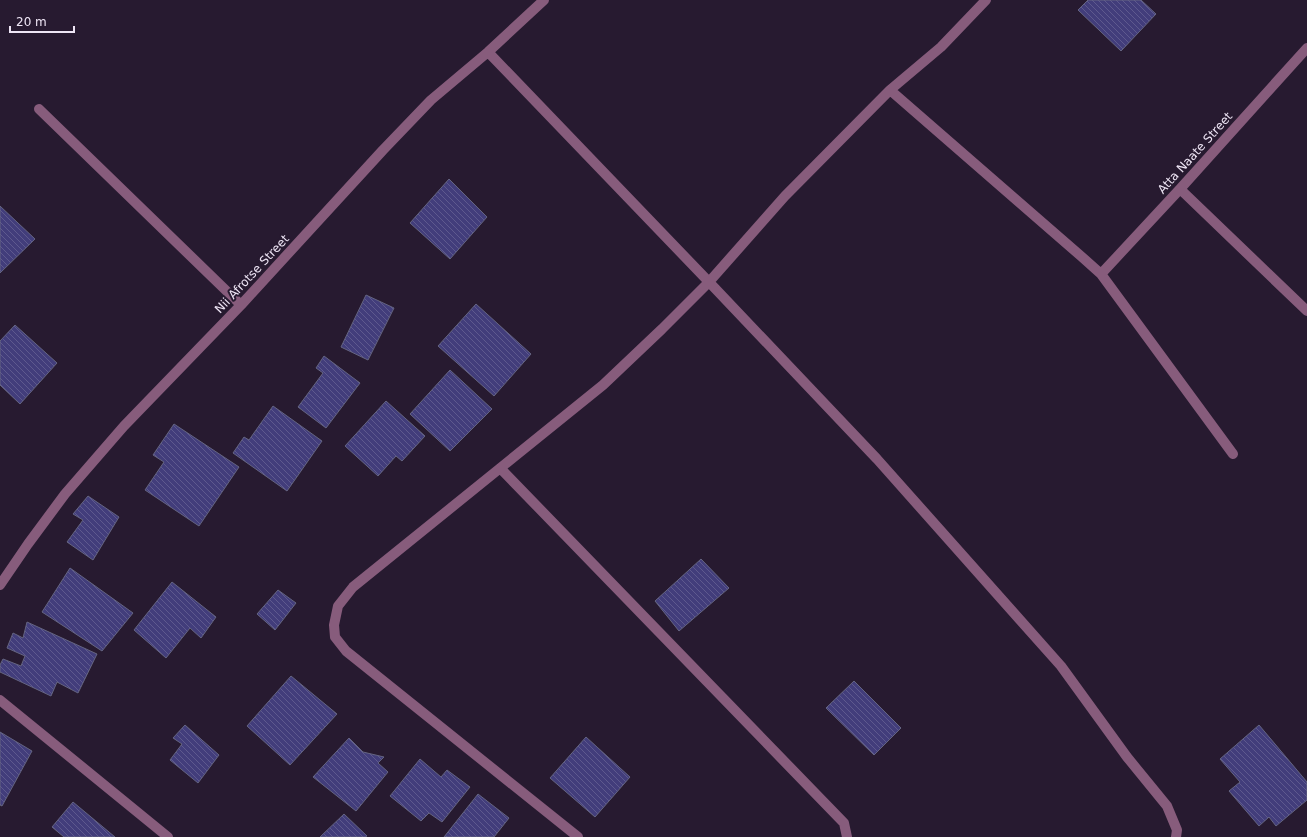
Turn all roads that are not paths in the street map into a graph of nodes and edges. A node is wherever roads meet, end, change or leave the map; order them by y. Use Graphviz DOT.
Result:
graph roads {
  1 [pos="544,0"];
  2 [pos="986,0"];
  3 [pos="1307,48"];
  4 [pos="488,52"];
  5 [pos="890,90"];
  6 [pos="39,109"];
  7 [pos="1180,189"];
  8 [pos="1101,274"];
  9 [pos="710,282"];
  10 [pos="241,305"];
  11 [pos="1307,311"];
  12 [pos="1233,454"];
  13 [pos="500,469"];
  14 [pos="0,584"];
  15 [pos="0,700"];
  16 [pos="168,837"];
  17 [pos="578,837"];
  18 [pos="848,837"];
  19 [pos="1176,837"];
  1 -- 4 [label="street, Nii Afrotse Street"];
  2 -- 5 [label="street"];
  3 -- 7 [label="street, Atta Naate Street"];
  4 -- 9 [label="street"];
  4 -- 10 [label="street, Nii Afrotse Street"];
  5 -- 8 [label="street"];
  5 -- 9 [label="street"];
  6 -- 10 [label="street"];
  7 -- 8 [label="street, Atta Naate Street"];
  7 -- 11 [label="street"];
  8 -- 12 [label="street"];
  9 -- 13 [label="street"];
  9 -- 19 [label="street"];
  10 -- 14 [label="street, Nii Afrotse Street"];
  13 -- 17 [label="street"];
  13 -- 18 [label="street"];
  15 -- 16 [label="street"];
}
